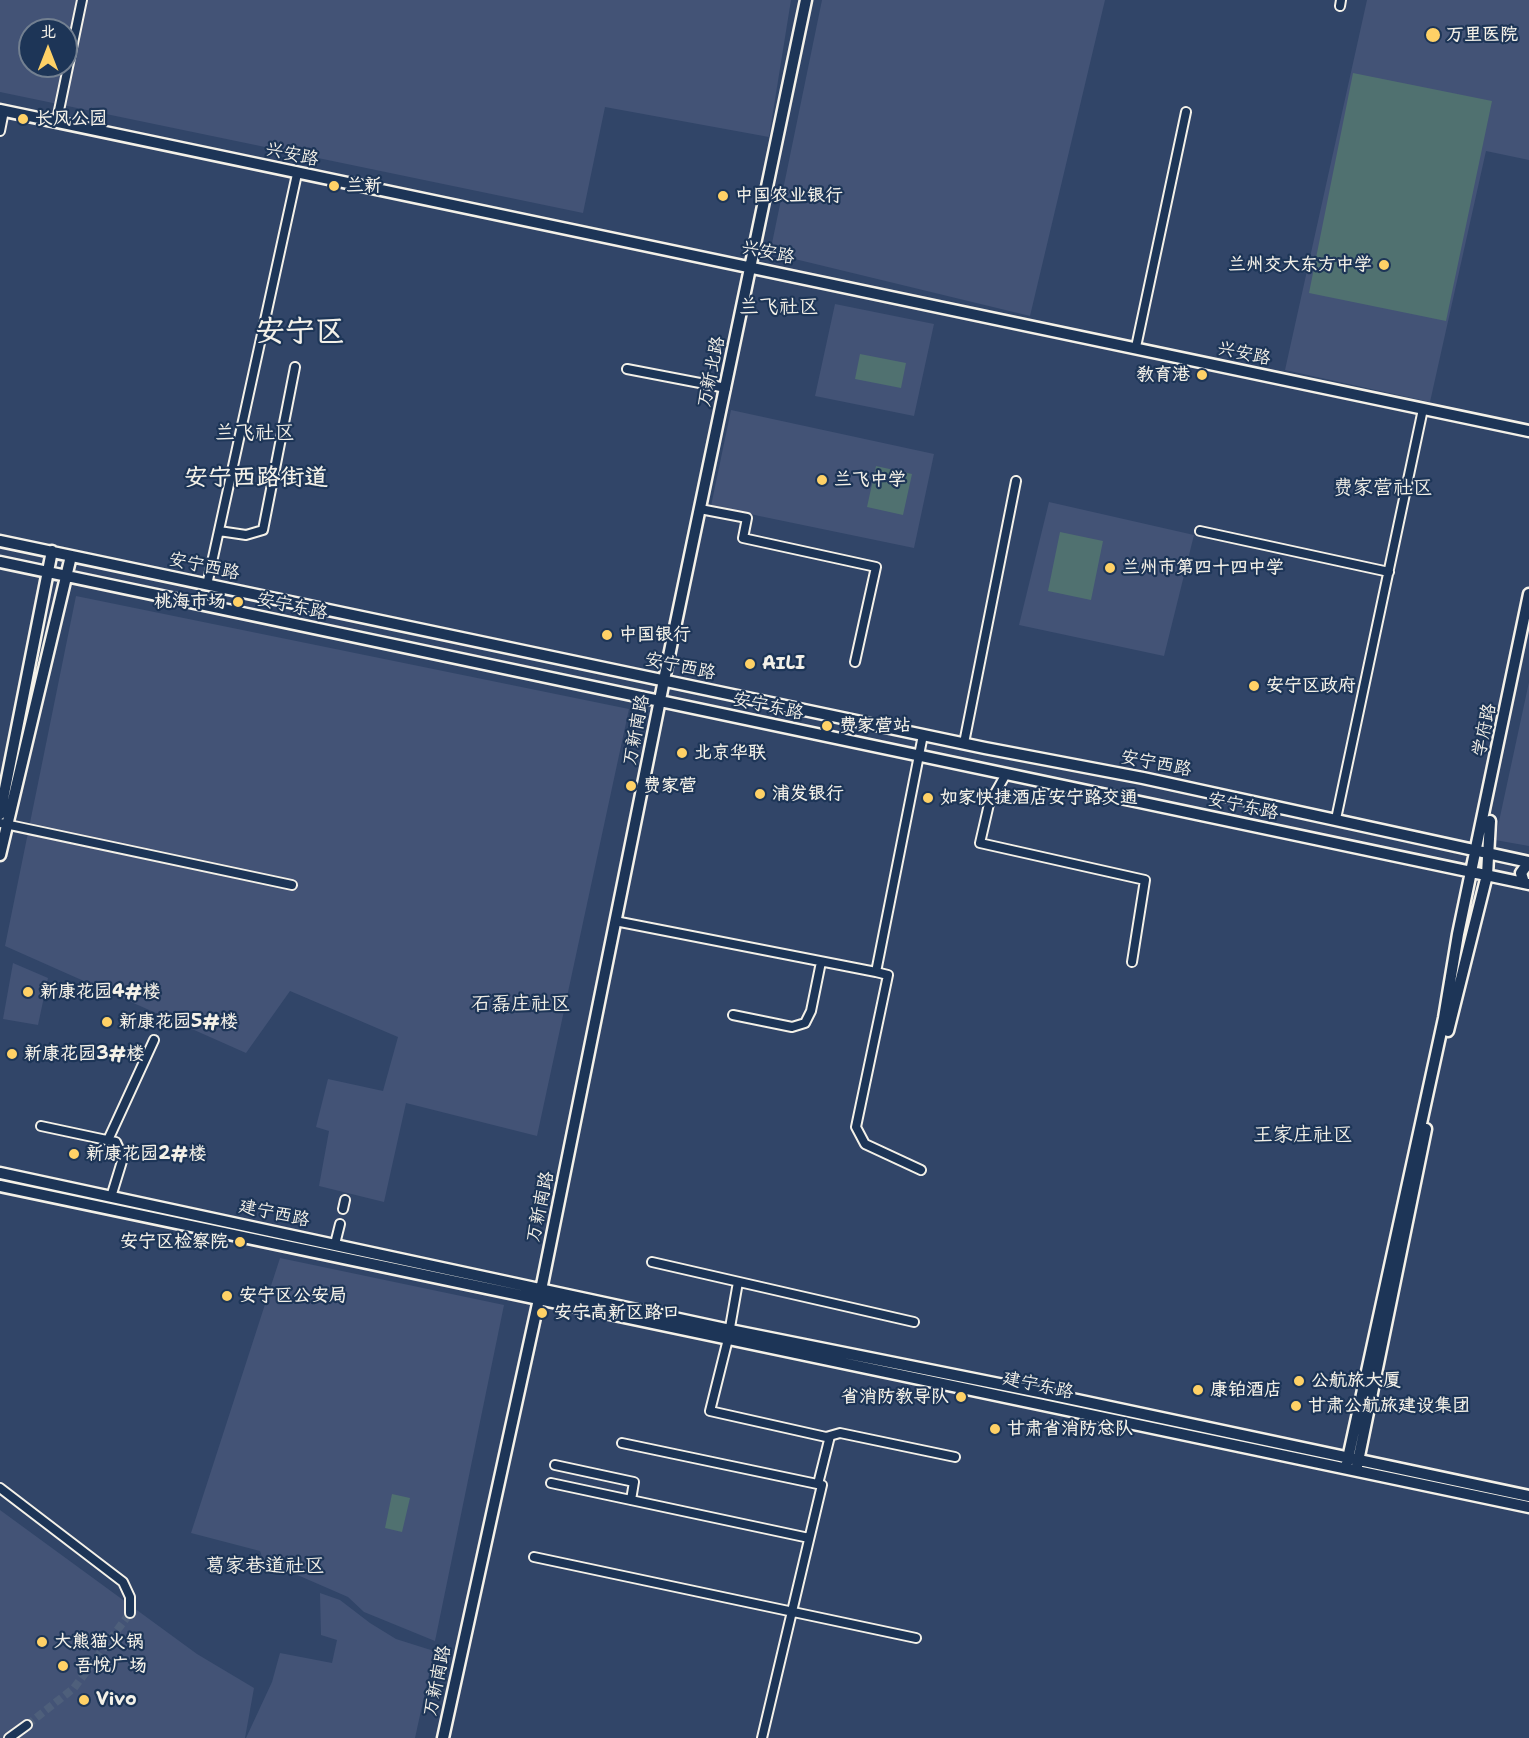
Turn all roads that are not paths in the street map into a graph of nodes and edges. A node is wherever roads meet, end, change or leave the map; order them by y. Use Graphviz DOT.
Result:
graph roads {
  1 [pos="82,0"];
  2 [pos="806,0"];
  3 [pos="2,110"];
  4 [pos="1186,112"];
  5 [pos="57,120"];
  6 [pos="0,131"];
  7 [pos="297,174"];
  8 [pos="751,266"];
  9 [pos="1136,347"];
  10 [pos="295,368"];
  11 [pos="627,369"];
  12 [pos="726,388"];
  13 [pos="1423,409"];
  14 [pos="1529,431"];
  15 [pos="1016,481"];
  16 [pos="700,509"];
  17 [pos="219,531"];
  18 [pos="1200,531"];
  19 [pos="5,542"];
  20 [pos="52,552"];
  21 [pos="71,556"];
  22 [pos="2,562"];
  23 [pos="108,563"];
  24 [pos="48,571"];
  25 [pos="1389,572"];
  26 [pos="66,575"];
  27 [pos="103,583"];
  28 [pos="207,585"];
  29 [pos="1529,594"];
  30 [pos="1529,630"];
  31 [pos="855,662"];
  32 [pos="664,680"];
  33 [pos="660,701"];
  34 [pos="923,735"];
  35 [pos="964,743"];
  36 [pos="919,755"];
  37 [pos="1006,774"];
  38 [pos="0,814"];
  39 [pos="1336,819"];
  40 [pos="4,823"];
  41 [pos="1477,851"];
  42 [pos="1489,854"];
  43 [pos="0,855"];
  44 [pos="1529,862"];
  45 [pos="1472,872"];
  46 [pos="1486,875"];
  47 [pos="1527,883"];
  48 [pos="292,885"];
  49 [pos="615,921"];
  50 [pos="821,962"];
  51 [pos="1132,962"];
  52 [pos="876,972"];
  53 [pos="733,1015"];
  54 [pos="154,1040"];
  55 [pos="40,1126"];
  56 [pos="108,1140"];
  57 [pos="921,1170"];
  58 [pos="0,1173"];
  59 [pos="0,1186"];
  60 [pos="111,1197"];
  61 [pos="340,1224"];
  62 [pos="335,1244"];
  63 [pos="652,1262"];
  64 [pos="738,1282"];
  65 [pos="540,1294"];
  66 [pos="914,1322"];
  67 [pos="729,1335"];
  68 [pos="830,1436"];
  69 [pos="622,1443"];
  70 [pos="955,1457"];
  71 [pos="555,1465"];
  72 [pos="1352,1465"];
  73 [pos="551,1483"];
  74 [pos="818,1485"];
  75 [pos="0,1488"];
  76 [pos="1529,1496"];
  77 [pos="631,1500"];
  78 [pos="1529,1507"];
  79 [pos="809,1538"];
  80 [pos="534,1557"];
  81 [pos="792,1612"];
  82 [pos="130,1613"];
  83 [pos="916,1638"];
  84 [pos="27,1725"];
  85 [pos="9,1738"];
  86 [pos="442,1738"];
  87 [pos="762,1738"];
  1 -- 5 [label="street"];
  2 -- 8 [label="main road, 万新北路"];
  3 -- 5 [label="main road, 兴安路"];
  3 -- 6 [label="street"];
  4 -- 9 [label="street"];
  5 -- 7 [label="main road, 兴安路"];
  7 -- 8 [label="main road, 兴安路"];
  7 -- 17 [label="street"];
  8 -- 9 [label="main road, 兴安路"];
  8 -- 12 [label="main road, 万新北路"];
  9 -- 13 [label="main road, 兴安路"];
  10 -- 17 [label="street"];
  11 -- 12 [label="street"];
  12 -- 16 [label="main road, 万新北路"];
  13 -- 14 [label="main road, 兴安路"];
  13 -- 25 [label="street"];
  15 -- 35 [label="street"];
  16 -- 31 [label="street"];
  16 -- 32 [label="main road, 万新北路"];
  17 -- 28 [label="street"];
  18 -- 25 [label="street"];
  19 -- 20 [label="main road, 安宁西路"];
  19 -- 22 [label="main road"];
  20 -- 21 [label="main road, 安宁西路"];
  20 -- 24 [label="main road"];
  21 -- 23 [label="main road, 安宁西路"];
  21 -- 26 [label="main road"];
  22 -- 24 [label="main road, 安宁东路"];
  23 -- 27 [label="main road"];
  23 -- 28 [label="main road, 安宁西路"];
  24 -- 26 [label="main road, 安宁东路"];
  24 -- 38 [label="main road"];
  25 -- 39 [label="street"];
  26 -- 27 [label="main road, 安宁东路"];
  26 -- 40 [label="main road"];
  27 -- 33 [label="main road, 安宁东路"];
  28 -- 32 [label="main road, 安宁西路"];
  29 -- 41 [label="main road, 学府路"];
  30 -- 42 [label="main road, 学府路"];
  32 -- 33 [label="main road, 万新南路"];
  32 -- 34 [label="main road, 安宁西路"];
  33 -- 36 [label="main road, 安宁东路"];
  33 -- 49 [label="main road, 万新南路"];
  34 -- 35 [label="main road, 安宁西路"];
  34 -- 36 [label="street"];
  35 -- 39 [label="main road, 安宁西路"];
  36 -- 37 [label="main road, 安宁东路"];
  36 -- 52 [label="street"];
  37 -- 45 [label="main road, 安宁东路"];
  37 -- 51 [label="street"];
  39 -- 41 [label="main road, 安宁西路"];
  40 -- 43 [label="main road"];
  40 -- 48 [label="street"];
  41 -- 42 [label="main road, 安宁西路"];
  41 -- 45 [label="main road, 学府路"];
  42 -- 44 [label="main road, 安宁西路"];
  42 -- 46 [label="main road, 学府路"];
  44 -- 47 [label="main road"];
  45 -- 46 [label="main road, 安宁东路"];
  45 -- 72 [label="main road, 学府路"];
  46 -- 47 [label="main road, 安宁东路"];
  46 -- 72 [label="main road, 学府路"];
  49 -- 50 [label="street"];
  49 -- 65 [label="main road, 万新南路"];
  50 -- 52 [label="street"];
  50 -- 53 [label="street"];
  52 -- 57 [label="street"];
  54 -- 56 [label="street"];
  55 -- 56 [label="street"];
  56 -- 60 [label="street"];
  58 -- 60 [label="main road, 建宁西路"];
  59 -- 65 [label="main road, 建宁西路"];
  60 -- 62 [label="main road, 建宁西路"];
  61 -- 62 [label="street"];
  62 -- 65 [label="main road, 建宁西路"];
  63 -- 64 [label="street"];
  64 -- 66 [label="street"];
  64 -- 67 [label="street"];
  65 -- 67 [label="main road, 建宁东路"];
  65 -- 86 [label="main road, 万新南路"];
  67 -- 68 [label="street"];
  67 -- 72 [label="main road, 建宁东路"];
  68 -- 70 [label="street"];
  68 -- 74 [label="street"];
  69 -- 74 [label="street"];
  71 -- 77 [label="street"];
  72 -- 76 [label="main road, 建宁东路"];
  72 -- 78 [label="main road, 建宁东路"];
  73 -- 77 [label="street"];
  74 -- 79 [label="street"];
  75 -- 82 [label="street"];
  77 -- 79 [label="street"];
  79 -- 81 [label="street"];
  80 -- 81 [label="street"];
  81 -- 83 [label="street"];
  81 -- 87 [label="street"];
  84 -- 85 [label="street"];
}
